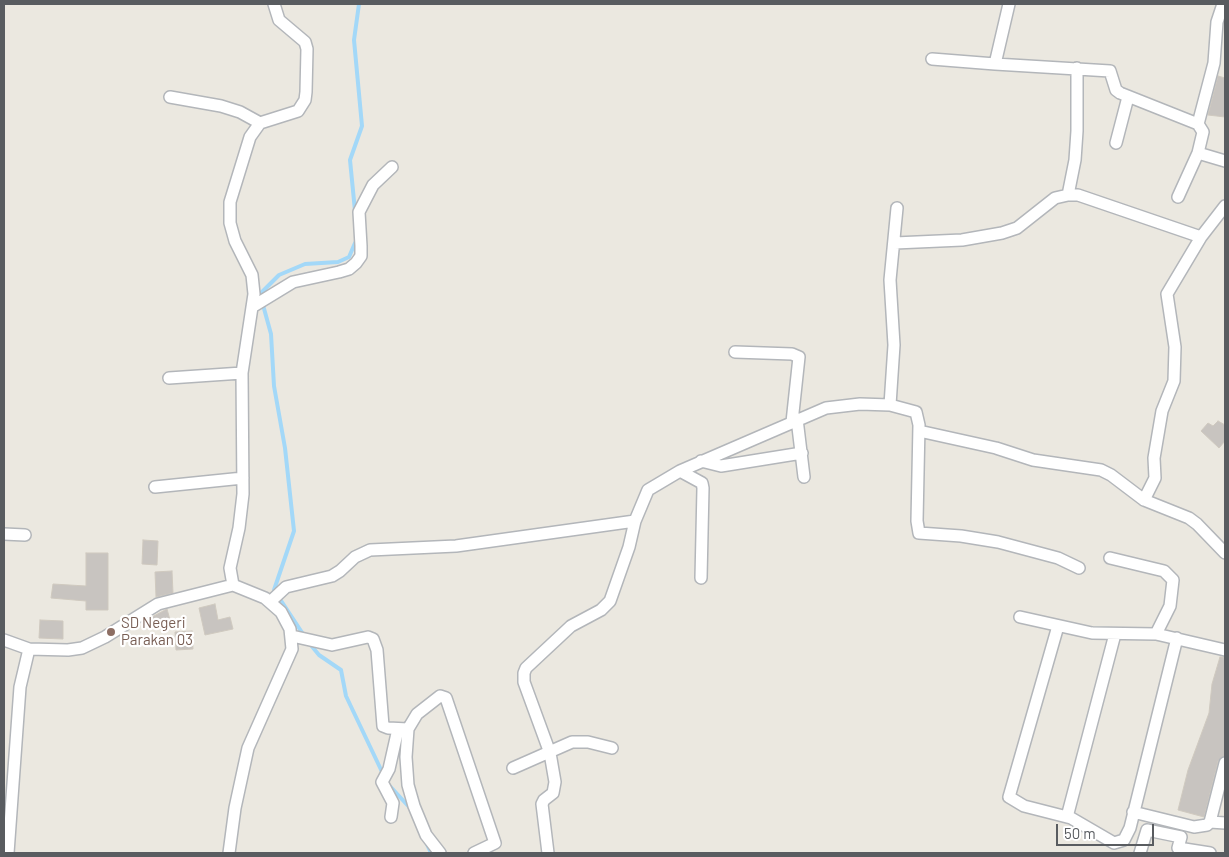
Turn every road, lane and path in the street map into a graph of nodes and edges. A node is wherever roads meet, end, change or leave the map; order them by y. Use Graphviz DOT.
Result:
graph roads {
  1 [pos="274,4"];
  2 [pos="1008,4"];
  3 [pos="1223,4"];
  4 [pos="932,59"];
  5 [pos="995,64"];
  6 [pos="1076,68"];
  7 [pos="170,97"];
  8 [pos="1128,97"];
  9 [pos="260,122"];
  10 [pos="1198,124"];
  11 [pos="1116,143"];
  12 [pos="1198,153"];
  13 [pos="1225,161"];
  14 [pos="392,167"];
  15 [pos="1068,195"];
  16 [pos="1178,197"];
  17 [pos="1225,206"];
  18 [pos="897,208"];
  19 [pos="1201,238"];
  20 [pos="895,243"];
  21 [pos="259,303"];
  22 [pos="736,352"];
  23 [pos="242,373"];
  24 [pos="169,378"];
  25 [pos="890,405"];
  26 [pos="794,420"];
  27 [pos="919,431"];
  28 [pos="802,454"];
  29 [pos="701,461"];
  30 [pos="680,471"];
  31 [pos="804,476"];
  32 [pos="243,478"];
  33 [pos="154,487"];
  34 [pos="1144,500"];
  35 [pos="634,521"];
  36 [pos="4,534"];
  37 [pos="25,535"];
  38 [pos="1225,553"];
  39 [pos="1110,558"];
  40 [pos="1079,568"];
  41 [pos="701,578"];
  42 [pos="233,586"];
  43 [pos="273,599"];
  44 [pos="1020,617"];
  45 [pos="1058,626"];
  46 [pos="1115,634"];
  47 [pos="1156,634"];
  48 [pos="295,637"];
  49 [pos="1177,638"];
  50 [pos="4,640"];
  51 [pos="29,649"];
  52 [pos="1225,650"];
  53 [pos="403,728"];
  54 [pos="612,748"];
  55 [pos="550,753"];
  56 [pos="1225,762"];
  57 [pos="514,768"];
  58 [pos="1133,812"];
  59 [pos="391,816"];
  60 [pos="1068,816"];
  61 [pos="1210,822"];
  62 [pos="1225,823"];
  63 [pos="496,848"];
  64 [pos="8,853"];
  65 [pos="229,853"];
  66 [pos="440,853"];
  67 [pos="474,853"];
  68 [pos="548,853"];
  69 [pos="1140,853"];
  70 [pos="1210,853"];
  1 -- 9 [label="street"];
  2 -- 5 [label="street"];
  3 -- 10 [label="street"];
  4 -- 5 [label="street"];
  5 -- 6 [label="street"];
  6 -- 8 [label="street"];
  6 -- 15 [label="street"];
  7 -- 9 [label="street"];
  8 -- 10 [label="street"];
  8 -- 11 [label="street"];
  9 -- 21 [label="street"];
  10 -- 12 [label="street"];
  12 -- 13 [label="street"];
  12 -- 16 [label="street"];
  14 -- 21 [label="street"];
  15 -- 19 [label="street"];
  15 -- 20 [label="street"];
  17 -- 19 [label="street"];
  18 -- 20 [label="street"];
  19 -- 34 [label="street"];
  20 -- 25 [label="street"];
  21 -- 23 [label="street"];
  22 -- 26 [label="street"];
  23 -- 24 [label="street"];
  23 -- 32 [label="street"];
  25 -- 26 [label="street"];
  25 -- 27 [label="street"];
  26 -- 28 [label="street"];
  26 -- 29 [label="street"];
  27 -- 34 [label="street"];
  27 -- 40 [label="street"];
  28 -- 29 [label="street"];
  28 -- 31 [label="street"];
  29 -- 30 [label="street"];
  30 -- 35 [label="street"];
  30 -- 41 [label="street"];
  32 -- 33 [label="street"];
  32 -- 42 [label="street"];
  34 -- 38 [label="street"];
  35 -- 43 [label="street"];
  35 -- 55 [label="street"];
  36 -- 37 [label="street"];
  39 -- 47 [label="street"];
  42 -- 43 [label="street"];
  42 -- 51 [label="street"];
  43 -- 48 [label="street"];
  44 -- 45 [label="street"];
  45 -- 46 [label="street"];
  45 -- 60 [label="street"];
  46 -- 47 [label="street"];
  46 -- 60 [label="street"];
  47 -- 49 [label="street"];
  48 -- 53 [label="street"];
  48 -- 65 [label="street"];
  49 -- 52 [label="street"];
  49 -- 58 [label="street"];
  50 -- 51 [label="street"];
  51 -- 64 [label="street"];
  53 -- 59 [label="street"];
  53 -- 63 [label="street"];
  53 -- 66 [label="street"];
  54 -- 55 [label="street"];
  55 -- 57 [label="street"];
  55 -- 68 [label="street"];
  56 -- 61 [label="street"];
  58 -- 60 [label="street"];
  58 -- 61 [label="street"];
  61 -- 62 [label="street"];
  63 -- 67 [label="street"];
  69 -- 70 [label="street"];
}
